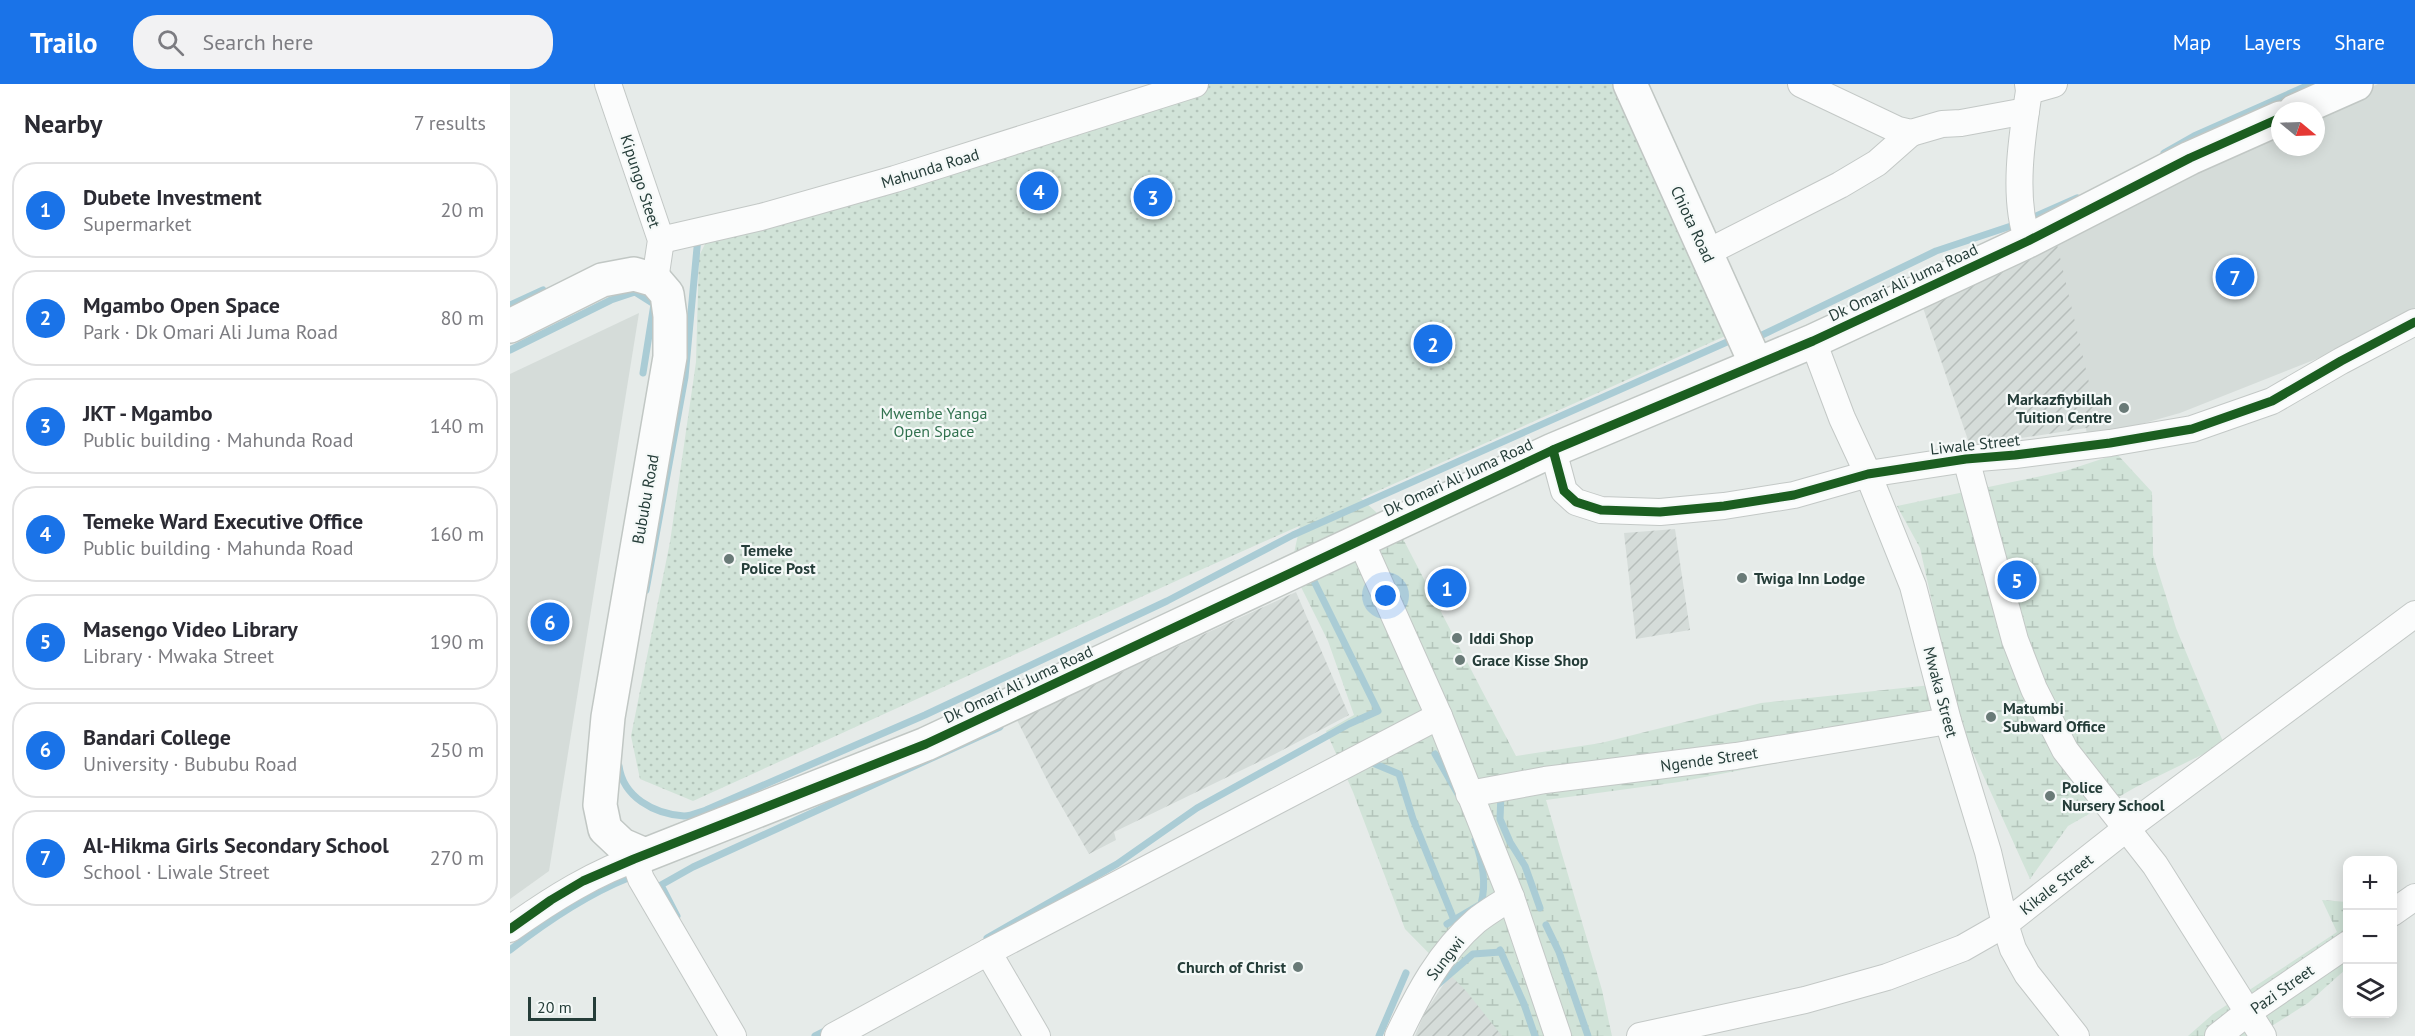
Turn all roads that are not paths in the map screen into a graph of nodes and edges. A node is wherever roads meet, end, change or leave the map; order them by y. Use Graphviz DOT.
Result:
graph roads {
  1 [pos="608,84"];
  2 [pos="1195,84"];
  3 [pos="1630,84"];
  4 [pos="1801,84"];
  5 [pos="2054,84"];
  6 [pos="2356,84"];
  7 [pos="2027,96"];
  8 [pos="2315,102"];
  9 [pos="2271,122"];
  10 [pos="1911,133"];
  11 [pos="661,240"];
  12 [pos="2028,241"];
  13 [pos="1713,250"];
  14 [pos="655,280"];
  15 [pos="2415,322"];
  16 [pos="510,326"];
  17 [pos="1813,341"];
  18 [pos="1756,364"];
  19 [pos="1553,450"];
  20 [pos="1966,459"];
  21 [pos="1868,474"];
  22 [pos="1360,539"];
  23 [pos="2415,614"];
  24 [pos="1439,716"];
  25 [pos="1948,721"];
  26 [pos="1469,794"];
  27 [pos="2127,828"];
  28 [pos="639,857"];
  29 [pos="1511,897"];
  30 [pos="2415,897"];
  31 [pos="2396,910"];
  32 [pos="2005,924"];
  33 [pos="510,929"];
  34 [pos="2343,947"];
  35 [pos="988,952"];
  36 [pos="2247,1013"];
  37 [pos="733,1036"];
  38 [pos="834,1036"];
  39 [pos="1037,1036"];
  40 [pos="1398,1036"];
  41 [pos="1558,1036"];
  42 [pos="1640,1036"];
  43 [pos="2076,1036"];
  44 [pos="2218,1036"];
  45 [pos="2263,1036"];
  1 -- 11 [label="street, Kipungo Steet"];
  2 -- 11 [label="street, Mahunda Road"];
  3 -- 13 [label="street, Chiota Road"];
  4 -- 10 [label="street"];
  5 -- 7 [label="street"];
  6 -- 8 [label="street"];
  7 -- 10 [label="street"];
  7 -- 12 [label="street"];
  9 -- 12 [label="street, Dk Omari Ali Juma Road"];
  10 -- 13 [label="street"];
  11 -- 14 [label="street, Kipungo Steet"];
  12 -- 17 [label="street, Dk Omari Ali Juma Road"];
  13 -- 18 [label="street, Chiota Road"];
  14 -- 16 [label="street"];
  14 -- 28 [label="street, Bububu Road"];
  15 -- 20 [label="street, Liwale Street"];
  17 -- 18 [label="street, Dk Omari Ali Juma Road"];
  17 -- 21 [label="street, Mwaka Street"];
  18 -- 19 [label="street, Dk Omari Ali Juma Road"];
  19 -- 21 [label="street, Liwale Street"];
  19 -- 22 [label="street, Dk Omari Ali Juma Road"];
  20 -- 21 [label="street, Liwale Street"];
  20 -- 27 [label="street"];
  21 -- 25 [label="street, Mwaka Street"];
  22 -- 24 [label="street"];
  22 -- 28 [label="street, Dk Omari Ali Juma Road"];
  23 -- 27 [label="street, Kikale Street"];
  24 -- 26 [label="street"];
  24 -- 35 [label="street"];
  25 -- 26 [label="street, Ngende Street"];
  25 -- 32 [label="street, Mwaka Street"];
  26 -- 29 [label="street"];
  27 -- 32 [label="street, Kikale Street"];
  27 -- 36 [label="street"];
  28 -- 33 [label="street"];
  28 -- 37 [label="street"];
  29 -- 40 [label="street, Sungwi"];
  29 -- 41 [label="street"];
  30 -- 31 [label="street"];
  32 -- 42 [label="street, Kikale Street"];
  32 -- 43 [label="street, Mwaka Street"];
  34 -- 36 [label="street, Pazi Street"];
  35 -- 38 [label="street"];
  35 -- 39 [label="street"];
  36 -- 44 [label="street, Pazi Street"];
  36 -- 45 [label="street"];
}
